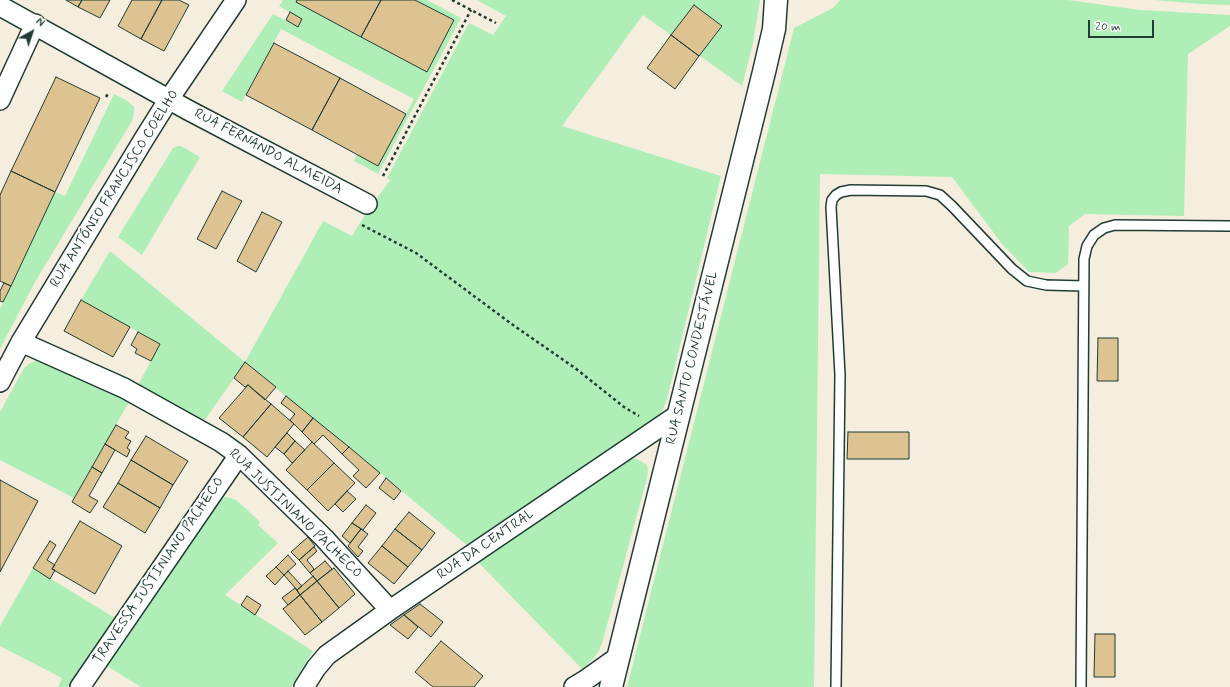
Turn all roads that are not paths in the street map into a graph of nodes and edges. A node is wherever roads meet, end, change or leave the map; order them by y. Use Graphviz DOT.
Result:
graph roads {
  1 [pos="236,0"];
  2 [pos="776,0"];
  3 [pos="787,0"];
  4 [pos="0,6"];
  5 [pos="36,24"];
  6 [pos="774,29"];
  7 [pos="169,99"];
  8 [pos="0,100"];
  9 [pos="367,204"];
  10 [pos="1230,226"];
  11 [pos="1084,286"];
  12 [pos="21,342"];
  13 [pos="0,382"];
  14 [pos="679,414"];
  15 [pos="239,456"];
  16 [pos="390,610"];
  17 [pos="618,657"];
  18 [pos="80,687"];
  19 [pos="304,687"];
  20 [pos="574,687"];
  21 [pos="611,687"];
  22 [pos="836,687"];
  23 [pos="1081,687"];
  1 -- 7 [label="street, RUA ANTÓNIO FRANCISCO COELHO"];
  2 -- 6 [label="street, RUA SANTO CONDESTÁVEL"];
  3 -- 6 [label="street, RUA SANTO CONDESTÁVEL"];
  4 -- 5 [label="street, RUA FERNANDO ALMEIDA"];
  5 -- 7 [label="street, RUA FERNANDO ALMEIDA"];
  5 -- 8 [label="street"];
  6 -- 14 [label="street, RUA SANTO CONDESTÁVEL"];
  7 -- 9 [label="street, RUA FERNANDO ALMEIDA"];
  7 -- 12 [label="street, RUA ANTÓNIO FRANCISCO COELHO"];
  10 -- 11 [label="lane"];
  11 -- 22 [label="lane"];
  11 -- 23 [label="lane"];
  12 -- 13 [label="street, RUA ANTÓNIO FRANCISCO COELHO"];
  12 -- 15 [label="street, RUA JUSTINIANO PACHECO"];
  14 -- 16 [label="street, RUA DA CENTRAL"];
  14 -- 17 [label="street, RUA SANTO CONDESTÁVEL"];
  15 -- 16 [label="street, RUA JUSTINIANO PACHECO"];
  15 -- 18 [label="street, TRAVESSA JUSTINIANO PACHECO"];
  16 -- 19 [label="street, RUA DA CENTRAL"];
  17 -- 20 [label="street"];
  17 -- 21 [label="street, RUA SANTO CONDESTÁVEL"];
}
